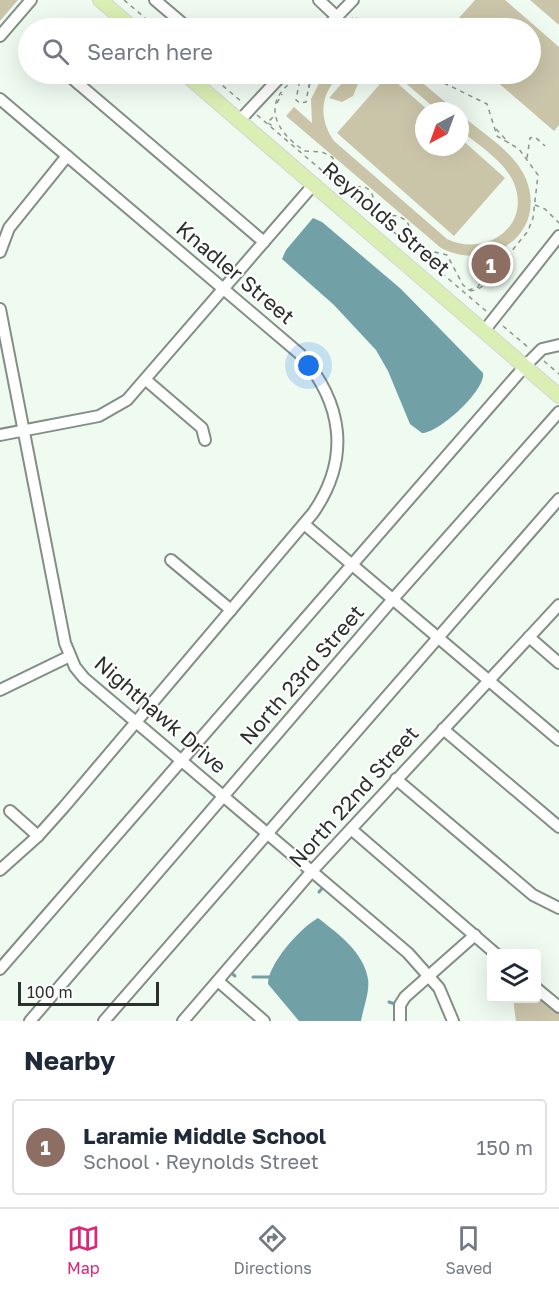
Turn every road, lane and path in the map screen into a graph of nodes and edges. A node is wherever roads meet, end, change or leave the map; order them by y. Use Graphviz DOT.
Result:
graph roads {
  1 [pos="31,0"];
  2 [pos="100,0"];
  3 [pos="124,0"];
  4 [pos="155,0"];
  5 [pos="319,0"];
  6 [pos="353,0"];
  7 [pos="337,16"];
  8 [pos="119,18"];
  9 [pos="145,18"];
  10 [pos="174,18"];
  11 [pos="0,36"];
  12 [pos="79,84"];
  13 [pos="197,84"];
  14 [pos="221,84"];
  15 [pos="274,84"];
  16 [pos="291,84"];
  17 [pos="297,84"];
  18 [pos="310,84"];
  19 [pos="448,84"];
  20 [pos="0,99"];
  21 [pos="250,109"];
  22 [pos="274,115"];
  23 [pos="240,120"];
  24 [pos="267,124"];
  25 [pos="545,146"];
  26 [pos="67,156"];
  27 [pos="527,159"];
  28 [pos="314,184"];
  29 [pos="534,205"];
  30 [pos="559,223"];
  31 [pos="559,236"];
  32 [pos="264,242"];
  33 [pos="0,252"];
  34 [pos="500,259"];
  35 [pos="224,289"];
  36 [pos="468,290"];
  37 [pos="0,309"];
  38 [pos="494,319"];
  39 [pos="484,331"];
  40 [pos="559,345"];
  41 [pos="536,355"];
  42 [pos="525,366"];
  43 [pos="559,374"];
  44 [pos="146,380"];
  45 [pos="559,396"];
  46 [pos="559,412"];
  47 [pos="24,431"];
  48 [pos="0,435"];
  49 [pos="205,440"];
  50 [pos="559,499"];
  51 [pos="304,524"];
  52 [pos="171,560"];
  53 [pos="352,564"];
  54 [pos="393,600"];
  55 [pos="559,605"];
  56 [pos="231,610"];
  57 [pos="437,637"];
  58 [pos="529,637"];
  59 [pos="70,656"];
  60 [pos="559,663"];
  61 [pos="488,681"];
  62 [pos="0,690"];
  63 [pos="136,721"];
  64 [pos="443,729"];
  65 [pos="559,740"];
  66 [pos="182,759"];
  67 [pos="396,779"];
  68 [pos="225,795"];
  69 [pos="10,811"];
  70 [pos="559,827"];
  71 [pos="351,829"];
  72 [pos="267,832"];
  73 [pos="38,836"];
  74 [pos="0,870"];
  75 [pos="312,871"];
  76 [pos="559,908"];
  77 [pos="475,935"];
  78 [pos="490,949"];
  79 [pos="0,969"];
  80 [pos="429,975"];
  81 [pos="218,981"];
  82 [pos="541,991"];
  83 [pos="559,1007"];
  84 [pos="30,1021"];
  85 [pos="104,1021"];
  86 [pos="183,1021"];
  87 [pos="264,1021"];
  88 [pos="400,1021"];
  89 [pos="453,1021"];
  1 -- 11 [label="street"];
  2 -- 8 [label="main road"];
  3 -- 9 [label="path"];
  4 -- 10 [label="street"];
  5 -- 7 [label="street"];
  6 -- 7 [label="street"];
  12 -- 32 [label="street"];
  13 -- 23 [label="main road, Reynolds Street"];
  14 -- 21 [label="path"];
  15 -- 21 [label="street"];
  16 -- 22 [label="path"];
  17 -- 18 [label="path"];
  19 -- 27 [label="path"];
  20 -- 26 [label="street, Knadler Street"];
  21 -- 23 [label="street"];
  21 -- 24 [label="path"];
  22 -- 24 [label="path"];
  22 -- 36 [label="path"];
  23 -- 28 [label="main road, Reynolds Street"];
  24 -- 38 [label="path"];
  25 -- 27 [label="path"];
  26 -- 33 [label="street"];
  26 -- 35 [label="street, Knadler Street"];
  27 -- 29 [label="path"];
  28 -- 32 [label="street"];
  28 -- 39 [label="main road, Reynolds Street"];
  29 -- 30 [label="path"];
  29 -- 34 [label="path"];
  31 -- 38 [label="street"];
  32 -- 35 [label="street"];
  34 -- 36 [label="path"];
  34 -- 36 [label="path"];
  35 -- 44 [label="street"];
  35 -- 51 [label="street, Knadler Street"];
  37 -- 47 [label="street, Nighthawk Drive"];
  38 -- 39 [label="street"];
  38 -- 41 [label="path"];
  39 -- 42 [label="main road, Reynolds Street"];
  40 -- 41 [label="street"];
  41 -- 42 [label="street"];
  41 -- 43 [label="path"];
  42 -- 45 [label="main road, Reynolds Street"];
  42 -- 53 [label="street"];
  44 -- 47 [label="street"];
  44 -- 49 [label="street"];
  46 -- 54 [label="street, North 23rd Street"];
  47 -- 48 [label="street"];
  47 -- 59 [label="street, Nighthawk Drive"];
  50 -- 57 [label="street"];
  51 -- 53 [label="street"];
  51 -- 56 [label="street, Knadler Street"];
  52 -- 56 [label="street"];
  53 -- 54 [label="street"];
  53 -- 66 [label="street"];
  54 -- 57 [label="street"];
  54 -- 68 [label="street, North 23rd Street"];
  55 -- 58 [label="street, North 22nd Street"];
  56 -- 63 [label="street, Knadler Street"];
  57 -- 61 [label="street"];
  57 -- 72 [label="street"];
  58 -- 60 [label="street"];
  58 -- 61 [label="street, North 22nd Street"];
  59 -- 62 [label="street"];
  59 -- 63 [label="street, Nighthawk Drive"];
  61 -- 64 [label="street, North 22nd Street"];
  61 -- 65 [label="street"];
  63 -- 66 [label="street, Nighthawk Drive"];
  63 -- 73 [label="street, Knadler Street"];
  64 -- 67 [label="street, North 22nd Street"];
  64 -- 70 [label="street"];
  66 -- 68 [label="street, Nighthawk Drive"];
  66 -- 79 [label="street"];
  67 -- 71 [label="street, North 22nd Street"];
  67 -- 76 [label="street"];
  68 -- 72 [label="street, Nighthawk Drive"];
  68 -- 84 [label="street, North 23rd Street"];
  69 -- 73 [label="street"];
  71 -- 75 [label="street, North 22nd Street"];
  71 -- 77 [label="street"];
  72 -- 75 [label="street, Nighthawk Drive"];
  72 -- 85 [label="street"];
  73 -- 74 [label="street, Knadler Street"];
  75 -- 80 [label="street, Nighthawk Drive"];
  75 -- 81 [label="street, North 22nd Street"];
  77 -- 78 [label="street"];
  77 -- 80 [label="street"];
  80 -- 88 [label="street"];
  80 -- 89 [label="street, Nighthawk Drive"];
  81 -- 86 [label="street, North 22nd Street"];
  81 -- 87 [label="street"];
  82 -- 83 [label="street"];
}
